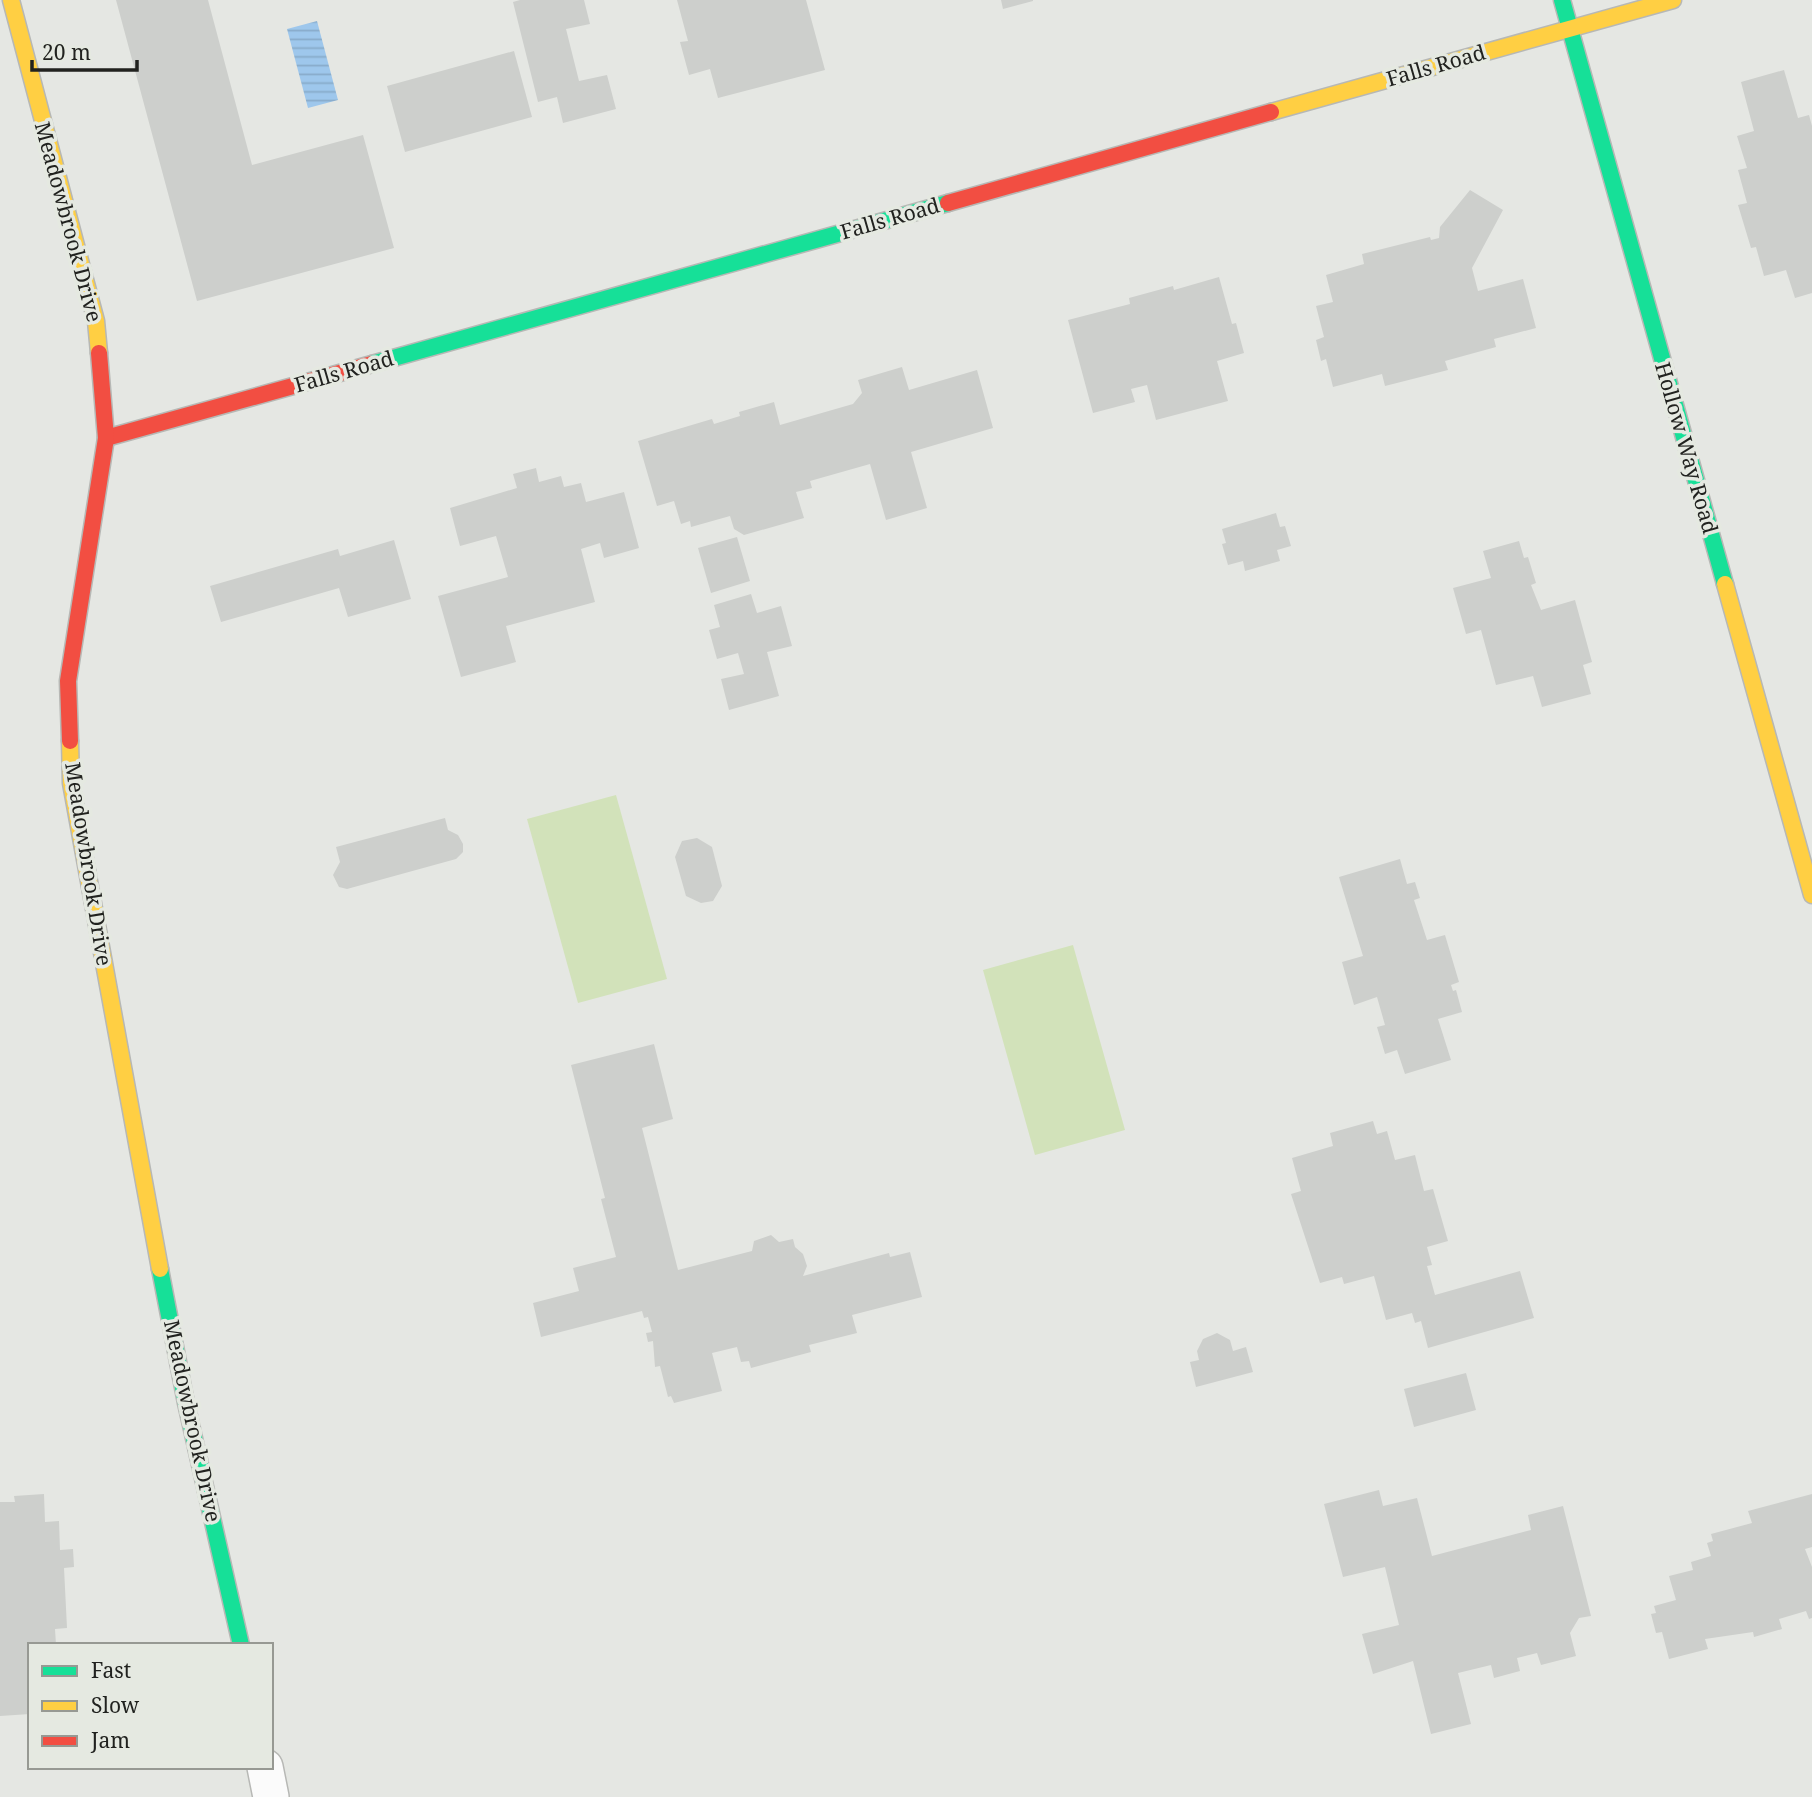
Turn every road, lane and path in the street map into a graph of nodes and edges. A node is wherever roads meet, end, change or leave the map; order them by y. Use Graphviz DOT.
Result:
graph roads {
  1 [pos="12,0"];
  2 [pos="1562,0"];
  3 [pos="1673,0"];
  4 [pos="1570,29"];
  5 [pos="106,438"];
  6 [pos="1812,895"];
  7 [pos="241,1643"];
  8 [pos="265,1769"];
  9 [pos="271,1797"];
  1 -- 5 [label="street, Meadowbrook Drive"];
  2 -- 4 [label="street, Hollow Way Road"];
  3 -- 4 [label="street, Falls Road"];
  4 -- 5 [label="street, Falls Road"];
  4 -- 6 [label="street, Hollow Way Road"];
  5 -- 7 [label="street, Meadowbrook Drive"];
  8 -- 9 [label="street"];
}
